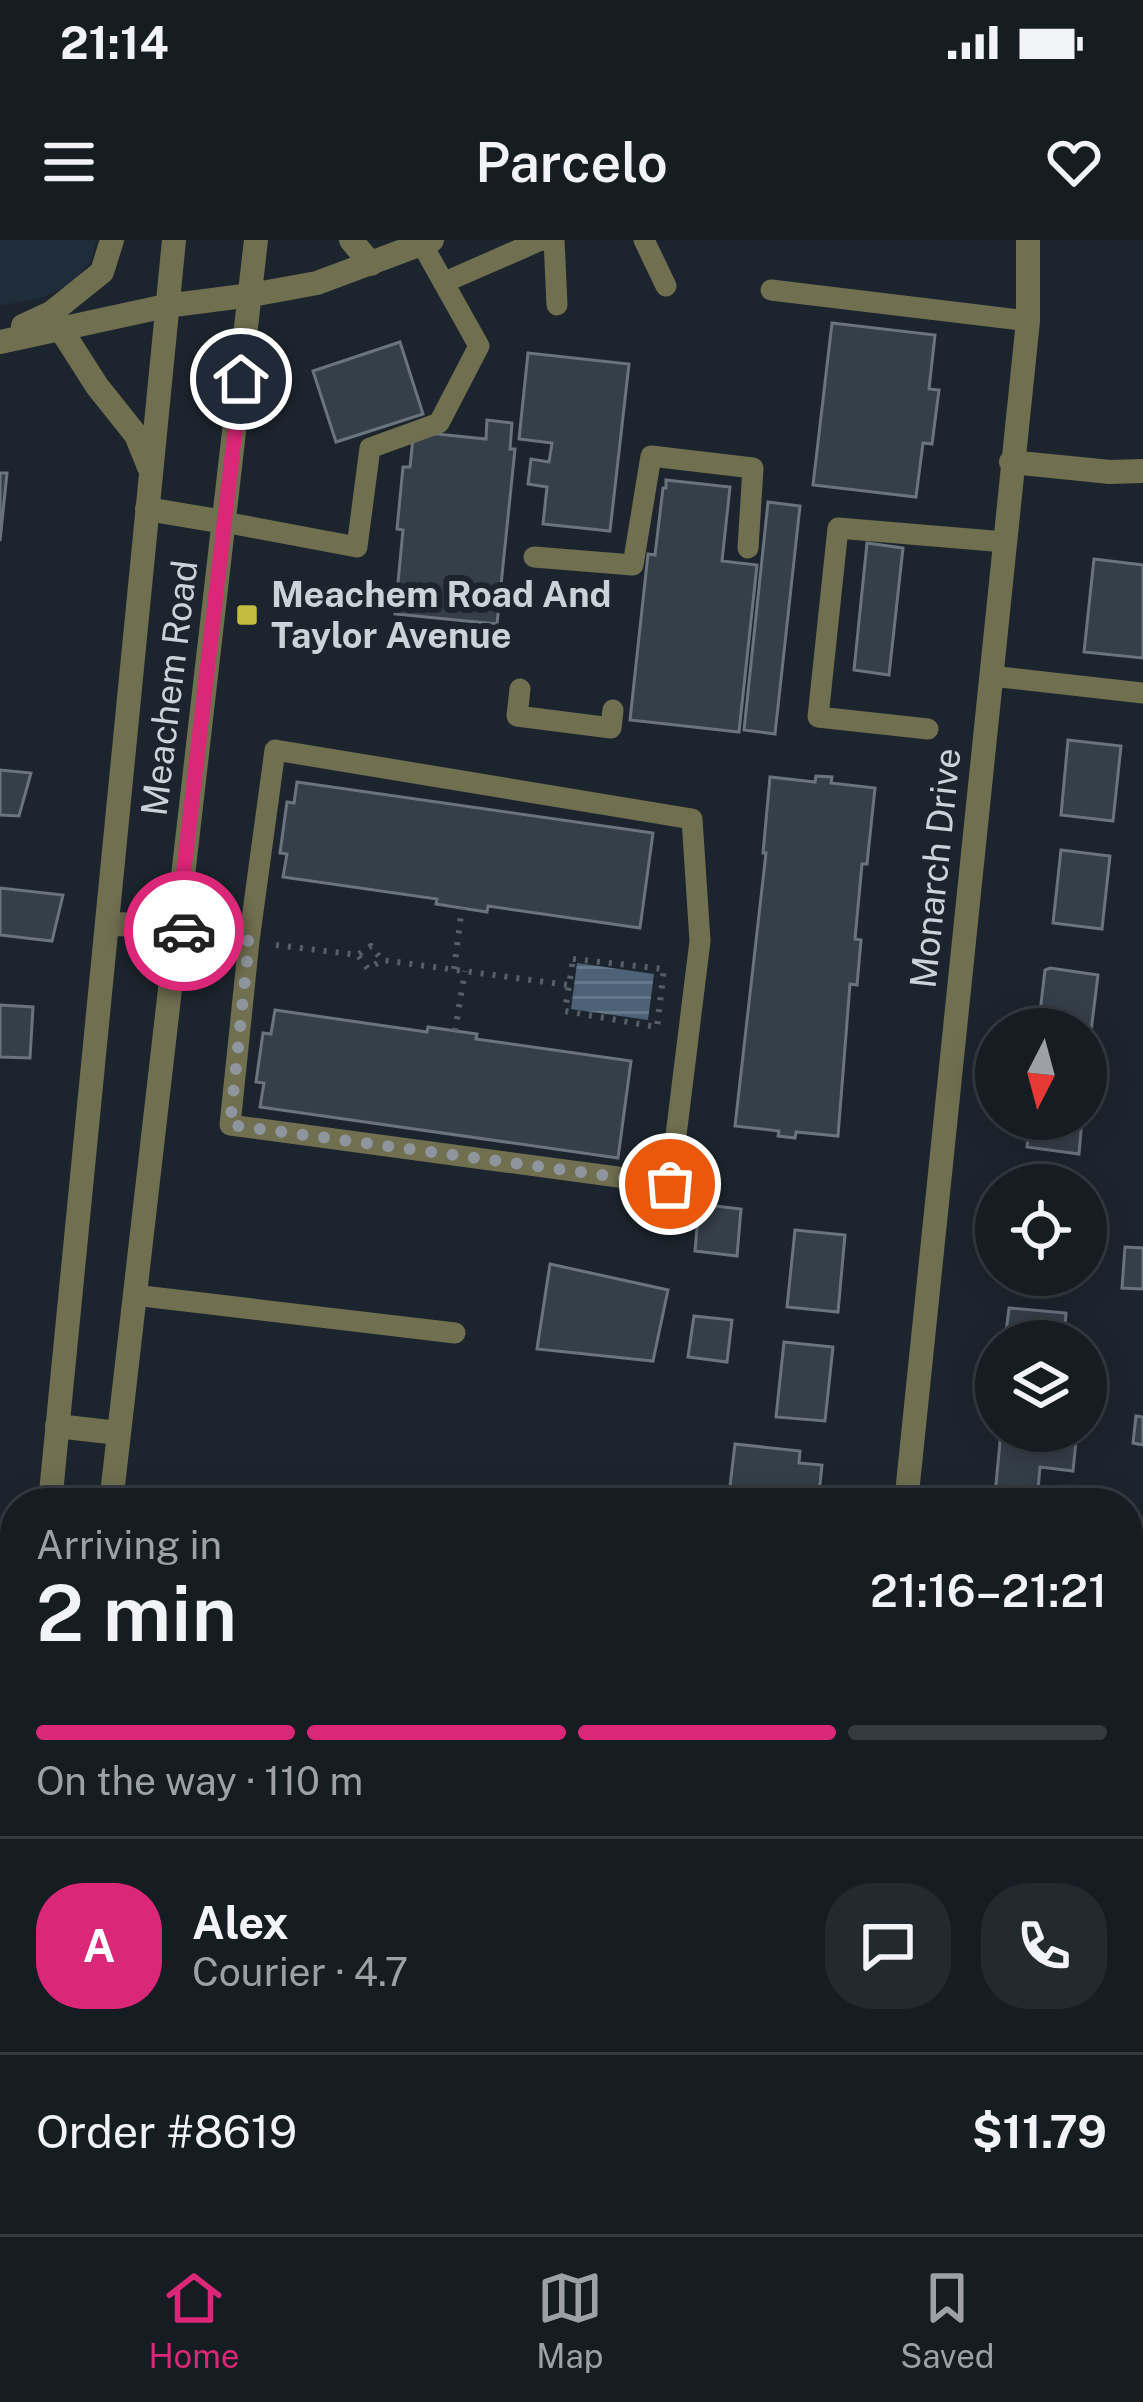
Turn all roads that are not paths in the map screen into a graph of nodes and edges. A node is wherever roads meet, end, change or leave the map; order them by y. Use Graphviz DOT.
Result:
graph roads {
  1 [pos="112,240"];
  2 [pos="174,240"];
  3 [pos="256,240"];
  4 [pos="351,240"];
  5 [pos="542,240"];
  6 [pos="554,240"];
  7 [pos="644,240"];
  8 [pos="1028,240"];
  9 [pos="427,242"];
  10 [pos="371,264"];
  11 [pos="445,282"];
  12 [pos="666,286"];
  13 [pos="771,290"];
  14 [pos="251,296"];
  15 [pos="557,305"];
  16 [pos="166,306"];
  17 [pos="1028,321"];
  18 [pos="60,328"];
  19 [pos="0,339"];
  20 [pos="1012,462"];
  21 [pos="151,472"];
  22 [pos="1143,472"];
  23 [pos="148,509"];
  24 [pos="224,522"];
  25 [pos="1005,542"];
  26 [pos="748,548"];
  27 [pos="534,557"];
  28 [pos="991,676"];
  29 [pos="520,689"];
  30 [pos="1143,693"];
  31 [pos="613,710"];
  32 [pos="928,729"];
  33 [pos="107,923"];
  34 [pos="177,929"];
  35 [pos="249,941"];
  36 [pos="134,1295"];
  37 [pos="454,1333"];
  38 [pos="57,1426"];
  39 [pos="118,1433"];
  40 [pos="51,1488"];
  41 [pos="112,1488"];
  42 [pos="908,1488"];
  1 -- 19 [label="street"];
  2 -- 16 [label="street, Meachem Road"];
  3 -- 14 [label="street, Meachem Road"];
  4 -- 10 [label="street"];
  5 -- 11 [label="lane"];
  6 -- 15 [label="lane"];
  7 -- 12 [label="lane"];
  8 -- 17 [label="street, Monarch Drive"];
  9 -- 10 [label="street"];
  9 -- 11 [label="lane"];
  10 -- 14 [label="street"];
  11 -- 24 [label="lane"];
  13 -- 17 [label="lane"];
  14 -- 16 [label="street"];
  14 -- 24 [label="street, Meachem Road"];
  16 -- 18 [label="street"];
  16 -- 21 [label="street, Meachem Road"];
  17 -- 20 [label="street, Monarch Drive"];
  18 -- 19 [label="street"];
  18 -- 21 [label="street"];
  20 -- 22 [label="street"];
  20 -- 25 [label="street, Monarch Drive"];
  21 -- 23 [label="street, Meachem Road"];
  23 -- 24 [label="street"];
  23 -- 33 [label="street, Meachem Road"];
  24 -- 34 [label="street, Meachem Road"];
  25 -- 28 [label="street, Monarch Drive"];
  25 -- 32 [label="lane"];
  26 -- 27 [label="lane"];
  28 -- 30 [label="lane"];
  28 -- 42 [label="street, Monarch Drive"];
  29 -- 31 [label="lane"];
  33 -- 34 [label="street"];
  33 -- 38 [label="street, Meachem Road"];
  34 -- 35 [label="lane"];
  34 -- 36 [label="street, Meachem Road"];
  35 -- 35 [label="lane"];
  36 -- 37 [label="lane"];
  36 -- 39 [label="street, Meachem Road"];
  38 -- 39 [label="street"];
  38 -- 40 [label="street, Meachem Road"];
  39 -- 41 [label="street, Meachem Road"];
}
